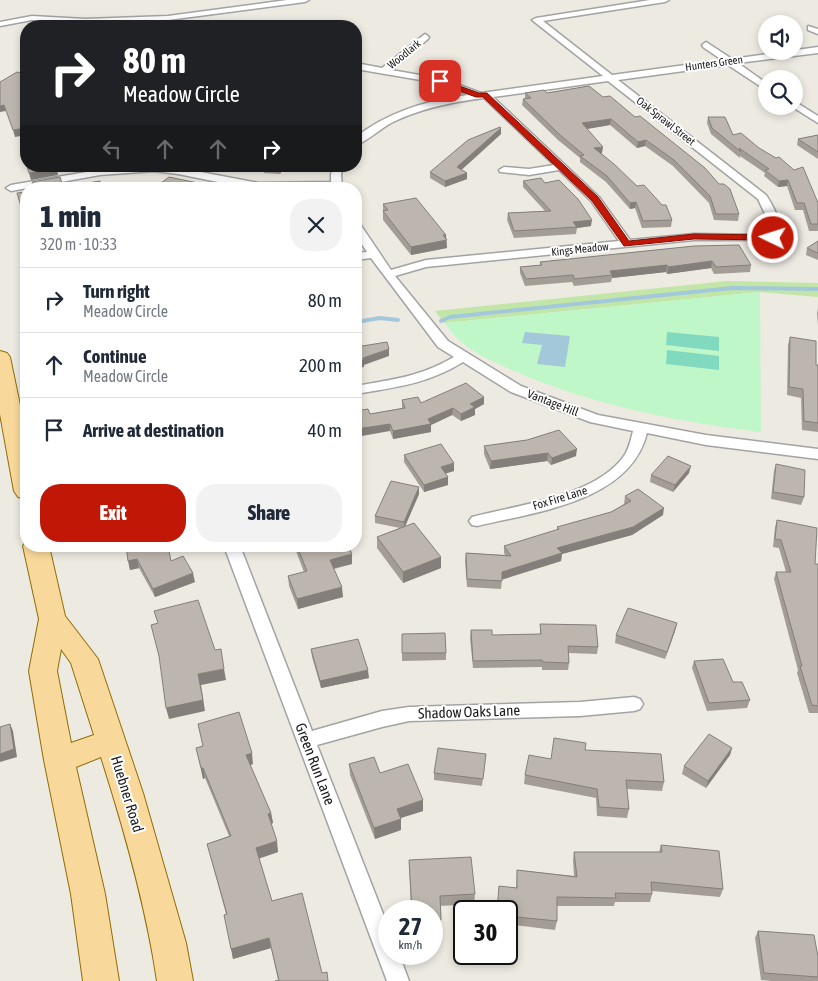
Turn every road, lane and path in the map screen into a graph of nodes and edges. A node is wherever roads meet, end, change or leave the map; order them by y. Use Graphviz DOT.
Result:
graph roads {
  1 [pos="305,0"];
  2 [pos="665,0"];
  3 [pos="20,20"];
  4 [pos="21,20"];
  5 [pos="67,20"];
  6 [pos="113,20"];
  7 [pos="0,24"];
  8 [pos="0,29"];
  9 [pos="20,29"];
  10 [pos="425,37"];
  11 [pos="706,46"];
  12 [pos="818,50"];
  13 [pos="728,62"];
  14 [pos="362,67"];
  15 [pos="384,71"];
  16 [pos="610,78"];
  17 [pos="758,81"];
  18 [pos="482,95"];
  19 [pos="803,110"];
  20 [pos="818,120"];
  21 [pos="362,130"];
  22 [pos="369,132"];
  23 [pos="362,137"];
  24 [pos="561,167"];
  25 [pos="504,170"];
  26 [pos="79,172"];
  27 [pos="189,172"];
  28 [pos="37,182"];
  29 [pos="237,182"];
  30 [pos="20,186"];
  31 [pos="11,188"];
  32 [pos="362,235"];
  33 [pos="773,238"];
  34 [pos="627,244"];
  35 [pos="374,254"];
  36 [pos="362,256"];
  37 [pos="388,274"];
  38 [pos="0,357"];
  39 [pos="463,357"];
  40 [pos="362,389"];
  41 [pos="642,428"];
  42 [pos="818,454"];
  43 [pos="20,460"];
  44 [pos="478,521"];
  45 [pos="37,552"];
  46 [pos="234,552"];
  47 [pos="52,619"];
  48 [pos="634,704"];
  49 [pos="306,740"];
  50 [pos="111,741"];
  51 [pos="59,760"];
  52 [pos="101,981"];
  53 [pos="174,981"];
  54 [pos="398,981"];
  1 -- 6 [label="street"];
  2 -- 16 [label="street, Oak Sprawl Street"];
  3 -- 7 [label="street"];
  4 -- 5 [label="street"];
  8 -- 9 [label="street"];
  10 -- 15 [label="street, Woodlark"];
  11 -- 13 [label="street"];
  12 -- 13 [label="street, Hunters Green"];
  13 -- 16 [label="street, Hunters Green"];
  13 -- 17 [label="street"];
  14 -- 15 [label="street"];
  15 -- 18 [label="street"];
  16 -- 18 [label="street"];
  16 -- 33 [label="street, Oak Sprawl Street"];
  18 -- 22 [label="street"];
  18 -- 24 [label="street"];
  19 -- 20 [label="street"];
  21 -- 22 [label="street"];
  22 -- 23 [label="street"];
  24 -- 25 [label="street"];
  24 -- 34 [label="street"];
  26 -- 28 [label="street"];
  27 -- 29 [label="street"];
  30 -- 31 [label="street"];
  32 -- 35 [label="street, Vantage Hill"];
  33 -- 34 [label="street, Kings Meadow"];
  34 -- 37 [label="street, Kings Meadow"];
  35 -- 36 [label="street"];
  35 -- 37 [label="street, Vantage Hill"];
  37 -- 39 [label="street, Vantage Hill"];
  38 -- 43 [label="main road"];
  39 -- 40 [label="street"];
  39 -- 41 [label="street, Vantage Hill"];
  41 -- 42 [label="street, Vantage Hill"];
  41 -- 44 [label="street, Fox Fire Lane"];
  45 -- 47 [label="main road, Huebner Road"];
  46 -- 49 [label="street, Green Run Lane"];
  47 -- 50 [label="main road, Huebner Road"];
  47 -- 51 [label="main road, Huebner Road"];
  48 -- 49 [label="street, Shadow Oaks Lane"];
  49 -- 54 [label="street, Green Run Lane"];
  50 -- 51 [label="main road"];
  50 -- 53 [label="main road, Huebner Road"];
  51 -- 52 [label="main road, Huebner Road"];
}
